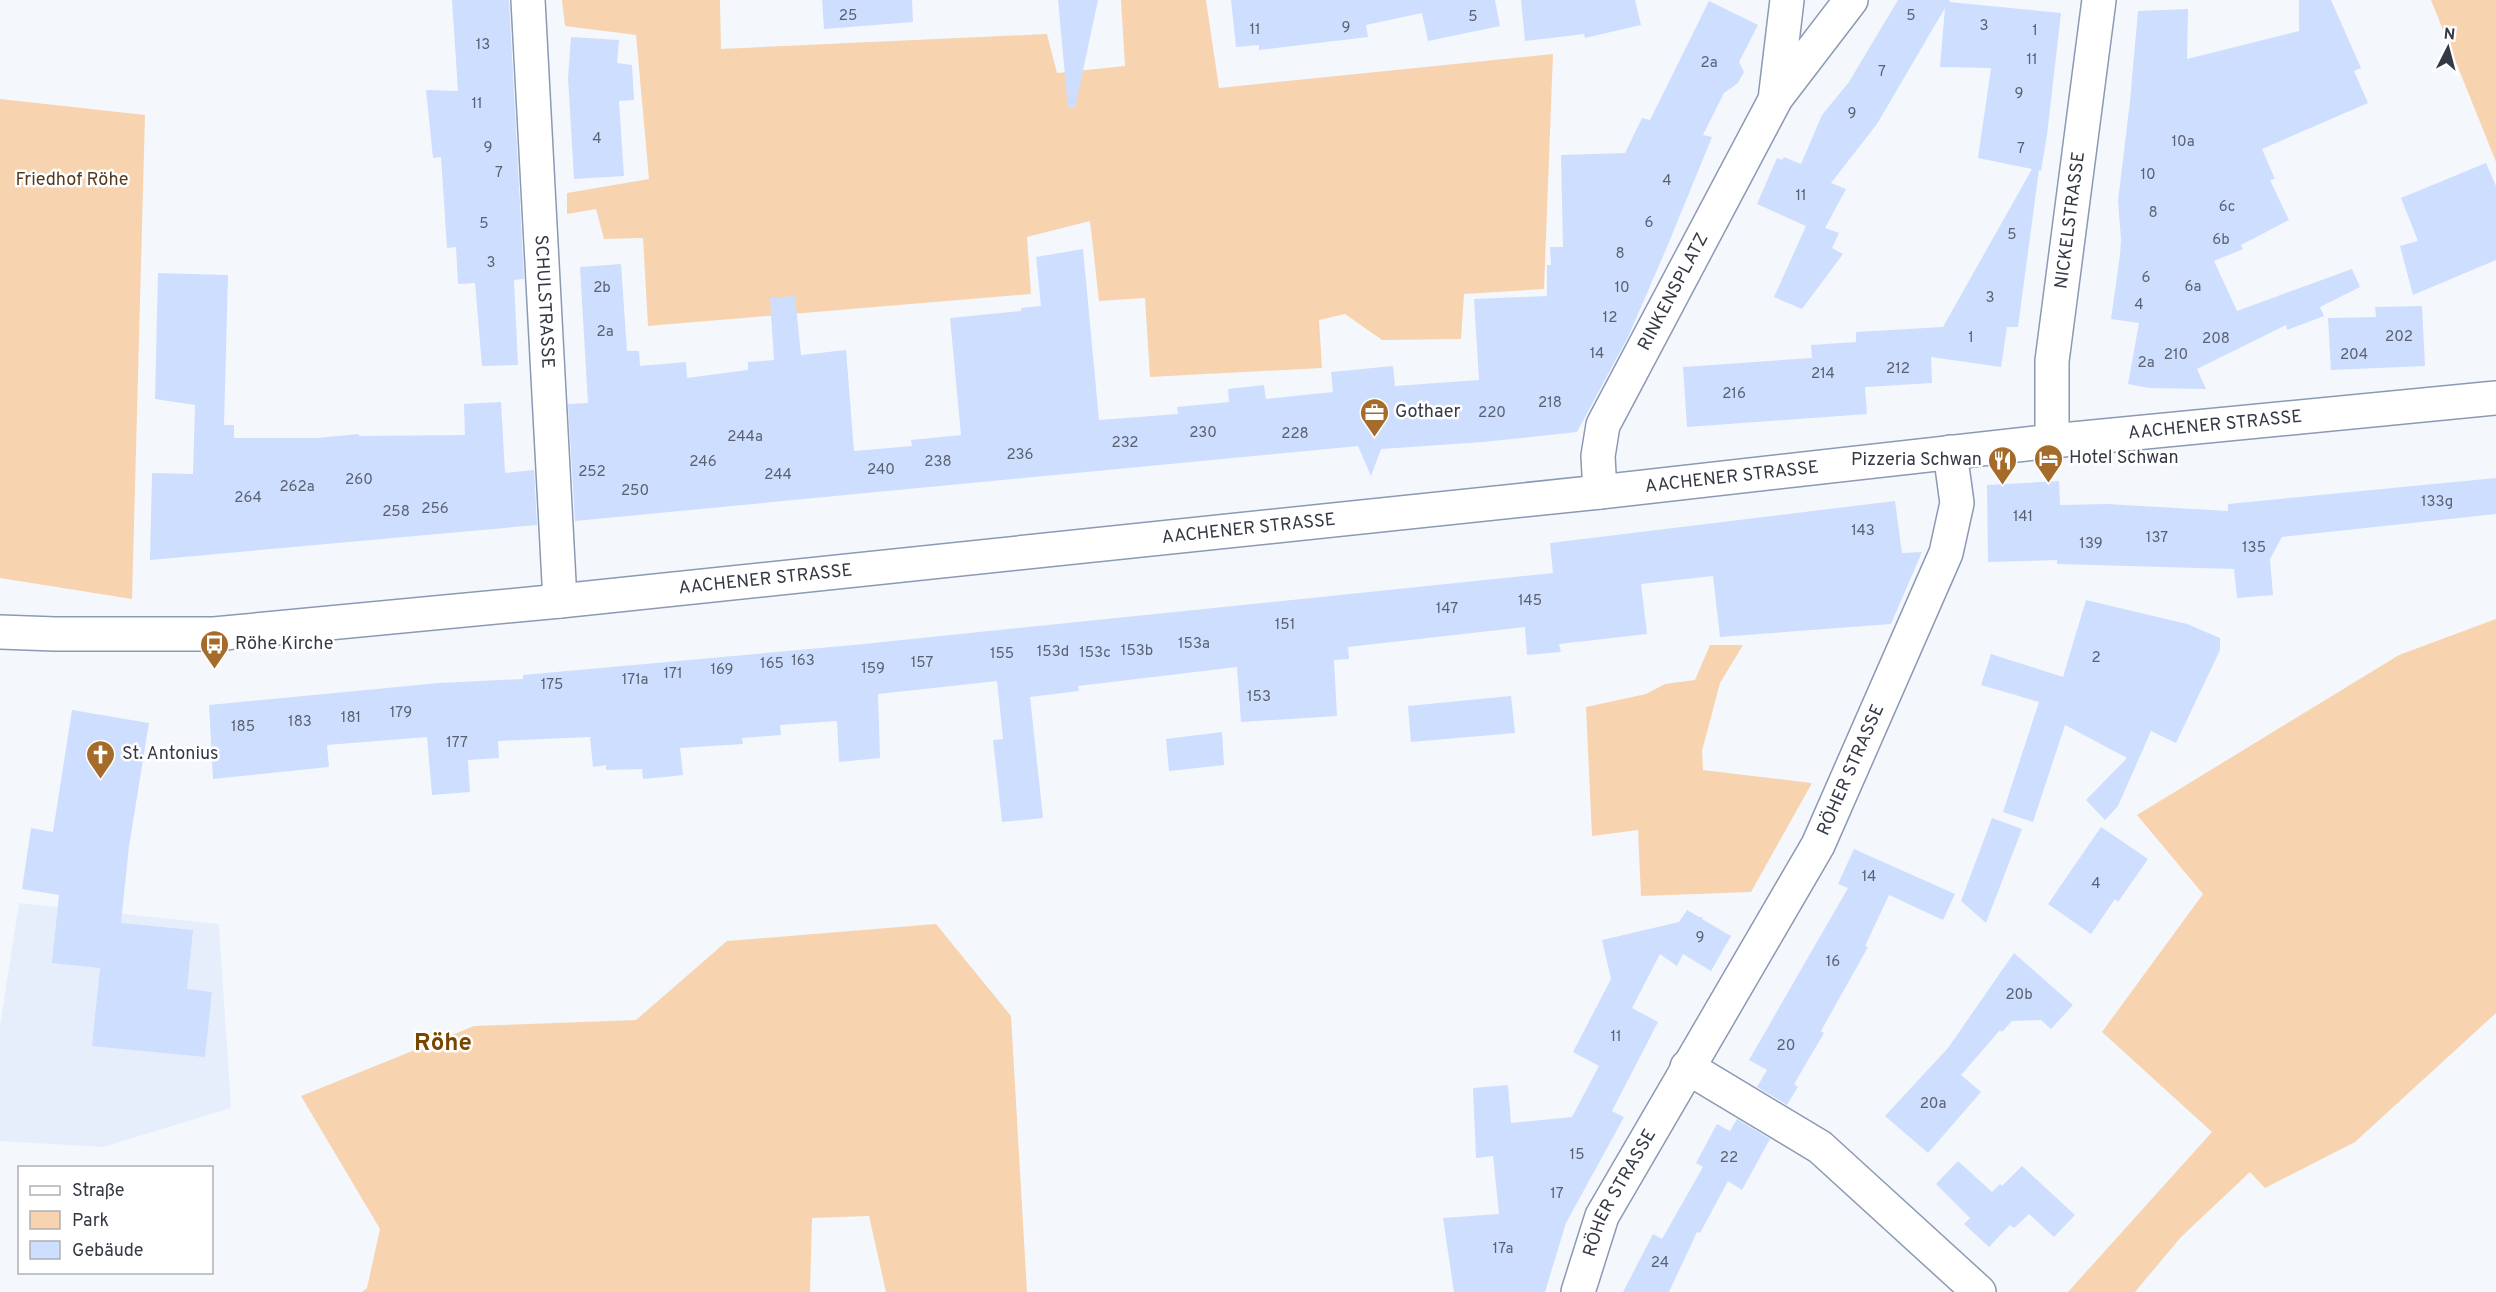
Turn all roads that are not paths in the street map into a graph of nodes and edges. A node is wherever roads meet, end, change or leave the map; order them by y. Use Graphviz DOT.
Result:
graph roads {
  1 [pos="528,0"];
  2 [pos="1787,0"];
  3 [pos="1851,0"];
  4 [pos="2099,0"];
  5 [pos="1775,100"];
  6 [pos="2496,398"];
  7 [pos="2052,441"];
  8 [pos="1950,452"];
  9 [pos="1600,492"];
  10 [pos="560,601"];
  11 [pos="0,632"];
  12 [pos="1687,1067"];
  13 [pos="1578,1292"];
  14 [pos="1979,1292"];
  1 -- 10 [label="main road, SCHULSTRASSE"];
  2 -- 5 [label="main road, RINKENSPLATZ"];
  3 -- 5 [label="main road, RINKENSPLATZ"];
  4 -- 7 [label="main road, NICKELSTRASSE"];
  5 -- 9 [label="main road, RINKENSPLATZ"];
  6 -- 7 [label="main road, AACHENER STRASSE"];
  7 -- 8 [label="main road, AACHENER STRASSE"];
  8 -- 9 [label="main road, AACHENER STRASSE"];
  8 -- 12 [label="main road, RÖHER STRASSE"];
  9 -- 10 [label="main road, AACHENER STRASSE"];
  10 -- 11 [label="main road, AACHENER STRASSE"];
  12 -- 13 [label="main road, RÖHER STRASSE"];
  12 -- 14 [label="main road"];
}
